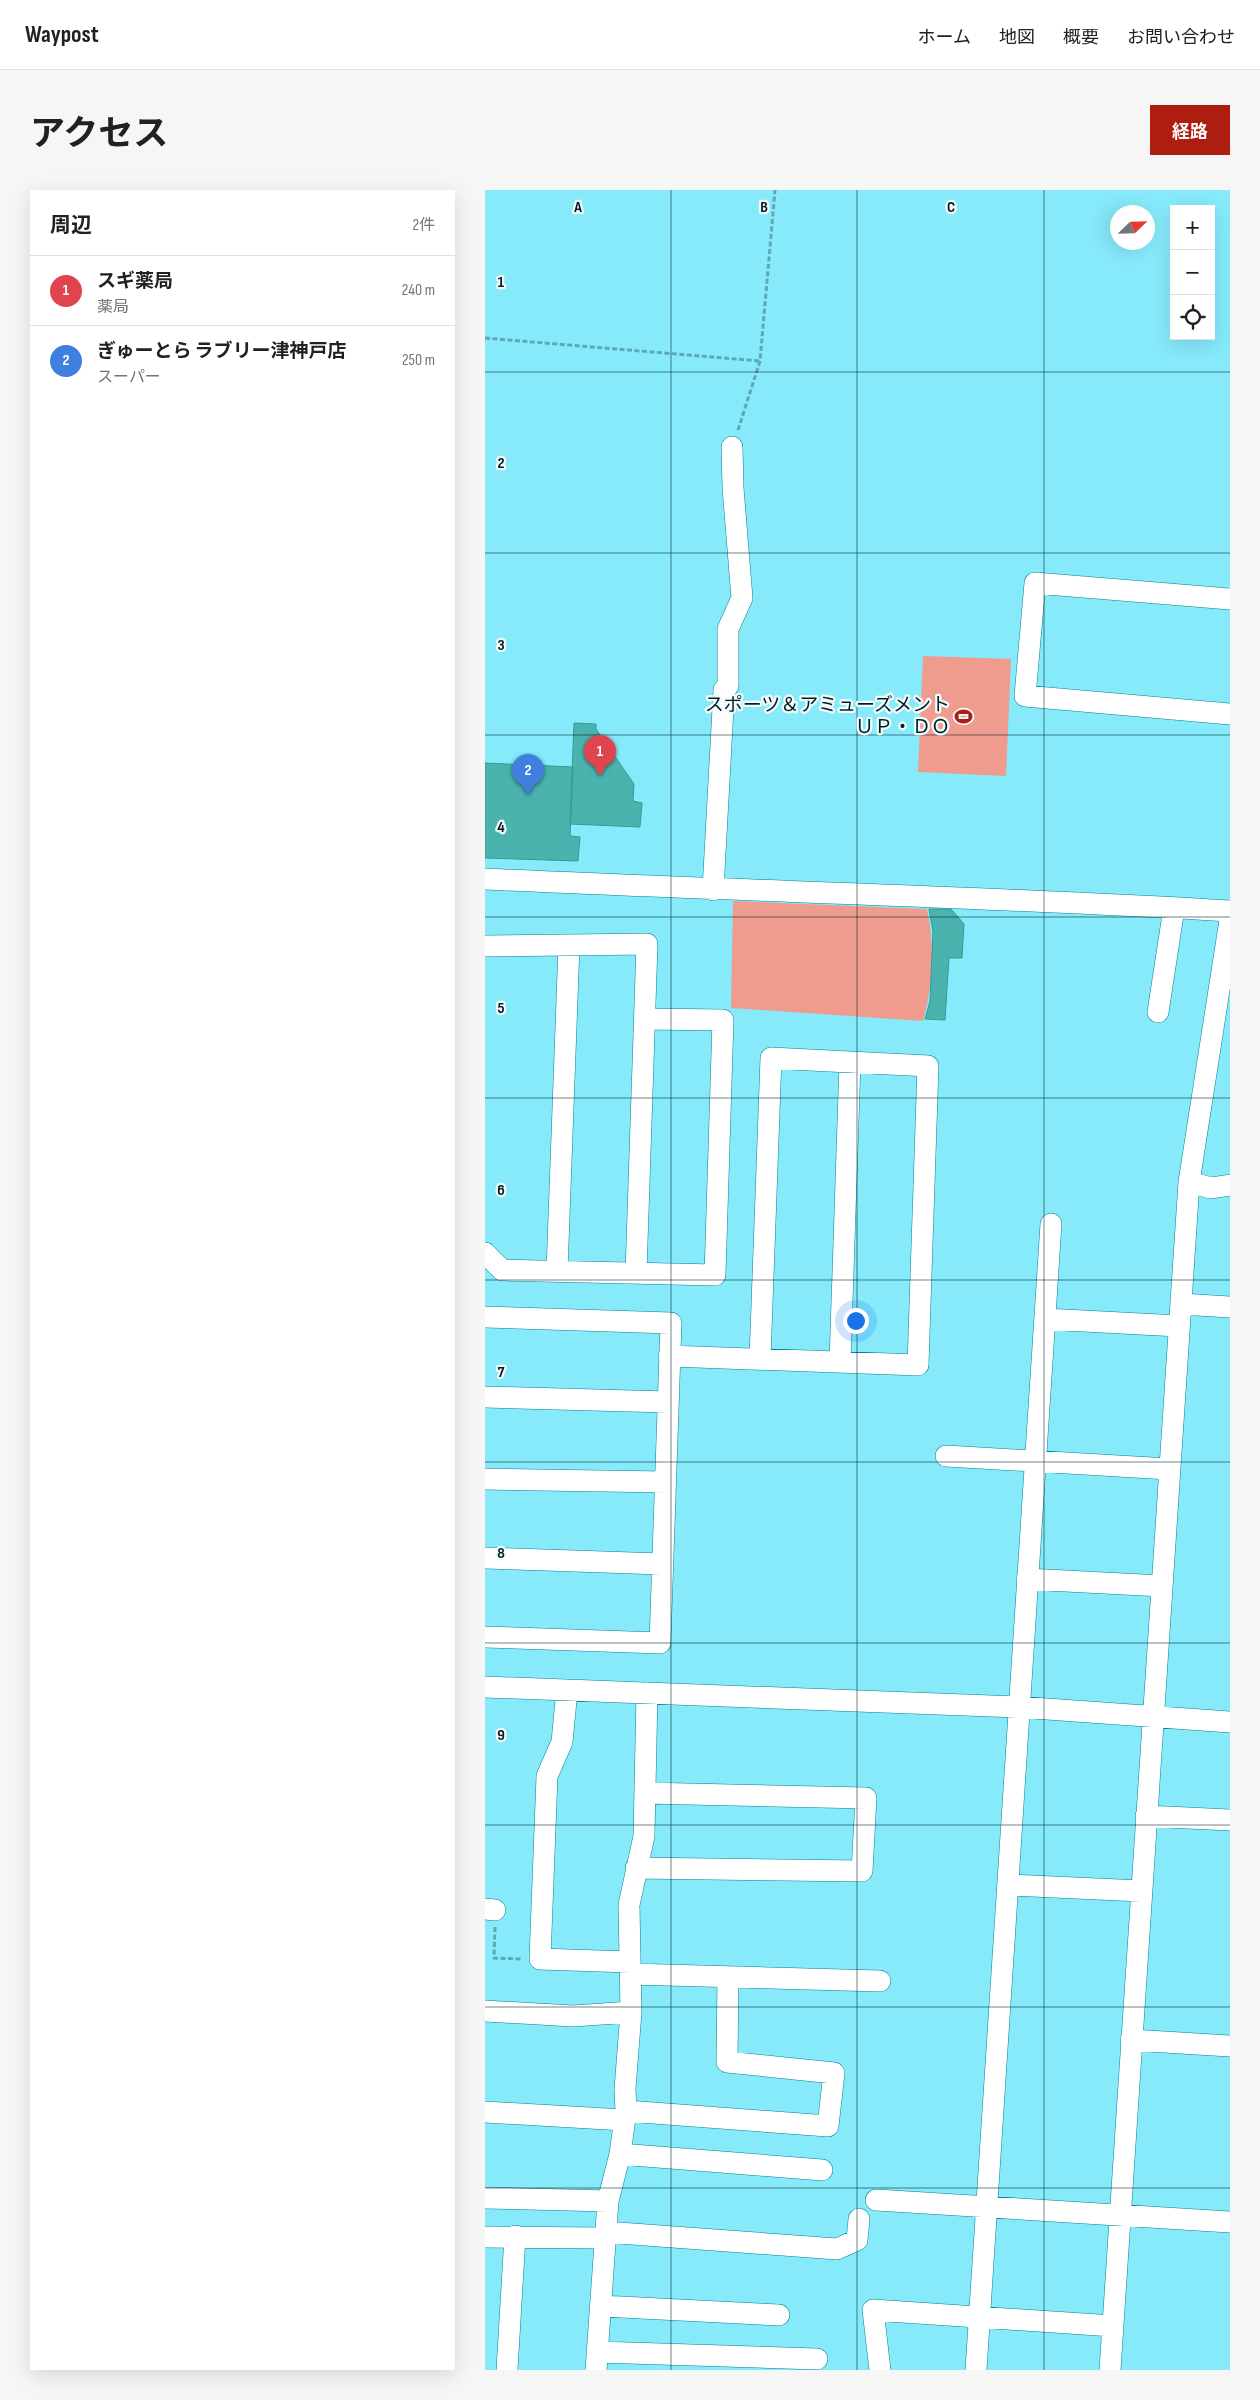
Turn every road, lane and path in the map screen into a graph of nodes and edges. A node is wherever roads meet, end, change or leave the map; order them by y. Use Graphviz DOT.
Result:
graph roads {
  1 [pos="775,190"];
  2 [pos="485,338"];
  3 [pos="760,361"];
  4 [pos="732,447"];
  5 [pos="1230,599"];
  6 [pos="1230,714"];
  7 [pos="485,879"];
  8 [pos="713,890"];
  9 [pos="1173,908"];
  10 [pos="1230,911"];
  11 [pos="1230,920"];
  12 [pos="569,945"];
  13 [pos="485,946"];
  14 [pos="1158,1012"];
  15 [pos="645,1019"];
  16 [pos="850,1062"];
  17 [pos="1189,1182"];
  18 [pos="1230,1185"];
  19 [pos="1051,1224"];
  20 [pos="485,1254"];
  21 [pos="557,1271"];
  22 [pos="636,1273"];
  23 [pos="1181,1304"];
  24 [pos="1230,1307"];
  25 [pos="485,1317"];
  26 [pos="1045,1319"];
  27 [pos="1179,1326"];
  28 [pos="669,1356"];
  29 [pos="760,1360"];
  30 [pos="840,1362"];
  31 [pos="485,1397"];
  32 [pos="668,1402"];
  33 [pos="946,1456"];
  34 [pos="1035,1461"];
  35 [pos="1169,1469"];
  36 [pos="485,1479"];
  37 [pos="665,1482"];
  38 [pos="485,1558"];
  39 [pos="662,1564"];
  40 [pos="1027,1579"];
  41 [pos="1162,1586"];
  42 [pos="485,1638"];
  43 [pos="485,1687"];
  44 [pos="567,1690"];
  45 [pos="647,1693"];
  46 [pos="1019,1707"];
  47 [pos="1154,1717"];
  48 [pos="1230,1722"];
  49 [pos="645,1793"];
  50 [pos="1146,1816"];
  51 [pos="1230,1820"];
  52 [pos="636,1868"];
  53 [pos="1008,1885"];
  54 [pos="1141,1891"];
  55 [pos="490,1910"];
  56 [pos="540,1959"];
  57 [pos="630,1968"];
  58 [pos="728,1977"];
  59 [pos="880,1981"];
  60 [pos="485,2011"];
  61 [pos="631,2012"];
  62 [pos="1131,2040"];
  63 [pos="1230,2046"];
  64 [pos="485,2112"];
  65 [pos="625,2115"];
  66 [pos="620,2154"];
  67 [pos="822,2170"];
  68 [pos="485,2198"];
  69 [pos="876,2200"];
  70 [pos="607,2201"];
  71 [pos="987,2207"];
  72 [pos="1120,2215"];
  73 [pos="859,2219"];
  74 [pos="1230,2222"];
  75 [pos="605,2235"];
  76 [pos="515,2236"];
  77 [pos="485,2237"];
  78 [pos="601,2306"];
  79 [pos="779,2315"];
  80 [pos="979,2317"];
  81 [pos="1113,2326"];
  82 [pos="817,2359"];
  83 [pos="597,2361"];
  84 [pos="722,2363"];
  85 [pos="507,2370"];
  86 [pos="880,2370"];
  87 [pos="976,2370"];
  88 [pos="1110,2370"];
  1 -- 3 [label="path"];
  2 -- 3 [label="path"];
  3 -- 4 [label="path"];
  4 -- 8 [label="street"];
  5 -- 6 [label="street"];
  7 -- 8 [label="street"];
  8 -- 9 [label="street"];
  9 -- 10 [label="street"];
  9 -- 14 [label="street"];
  11 -- 17 [label="street"];
  12 -- 13 [label="street"];
  12 -- 15 [label="street"];
  12 -- 21 [label="street"];
  15 -- 22 [label="street"];
  15 -- 22 [label="street"];
  16 -- 29 [label="street"];
  16 -- 30 [label="street"];
  16 -- 30 [label="street"];
  17 -- 18 [label="street"];
  17 -- 23 [label="street"];
  19 -- 26 [label="street"];
  20 -- 21 [label="street"];
  21 -- 22 [label="street"];
  23 -- 24 [label="street"];
  23 -- 27 [label="street"];
  25 -- 28 [label="street"];
  26 -- 27 [label="street"];
  26 -- 34 [label="street"];
  27 -- 35 [label="street"];
  28 -- 29 [label="street"];
  28 -- 32 [label="street"];
  29 -- 30 [label="street"];
  31 -- 32 [label="street"];
  32 -- 37 [label="street"];
  33 -- 34 [label="street"];
  34 -- 35 [label="street"];
  34 -- 40 [label="street"];
  35 -- 41 [label="street"];
  36 -- 37 [label="street"];
  37 -- 39 [label="street"];
  38 -- 39 [label="street"];
  39 -- 42 [label="street"];
  40 -- 41 [label="street"];
  40 -- 46 [label="street"];
  41 -- 47 [label="street"];
  43 -- 44 [label="street"];
  44 -- 45 [label="street"];
  44 -- 56 [label="street"];
  45 -- 46 [label="street"];
  45 -- 49 [label="street"];
  46 -- 47 [label="street"];
  46 -- 53 [label="street"];
  47 -- 48 [label="street"];
  47 -- 50 [label="street"];
  49 -- 52 [label="street"];
  49 -- 52 [label="street"];
  50 -- 51 [label="street"];
  50 -- 54 [label="street"];
  52 -- 57 [label="street"];
  53 -- 54 [label="street"];
  53 -- 71 [label="street"];
  54 -- 62 [label="street"];
  55 -- 56 [label="path"];
  56 -- 57 [label="street"];
  57 -- 58 [label="street"];
  57 -- 61 [label="street"];
  58 -- 59 [label="street"];
  58 -- 65 [label="street"];
  60 -- 61 [label="street"];
  61 -- 65 [label="street"];
  62 -- 63 [label="street"];
  62 -- 72 [label="street"];
  64 -- 65 [label="street"];
  65 -- 66 [label="street"];
  66 -- 67 [label="street"];
  66 -- 70 [label="street"];
  68 -- 70 [label="street"];
  69 -- 71 [label="street"];
  70 -- 75 [label="street"];
  71 -- 72 [label="street"];
  71 -- 80 [label="street"];
  72 -- 74 [label="street"];
  72 -- 81 [label="street"];
  73 -- 75 [label="street"];
  75 -- 76 [label="street"];
  75 -- 78 [label="street"];
  76 -- 77 [label="street"];
  76 -- 85 [label="street"];
  78 -- 79 [label="street"];
  78 -- 83 [label="street"];
  80 -- 81 [label="street"];
  80 -- 86 [label="street"];
  80 -- 87 [label="street"];
  81 -- 88 [label="street"];
  82 -- 84 [label="street"];
  83 -- 84 [label="street"];
}
